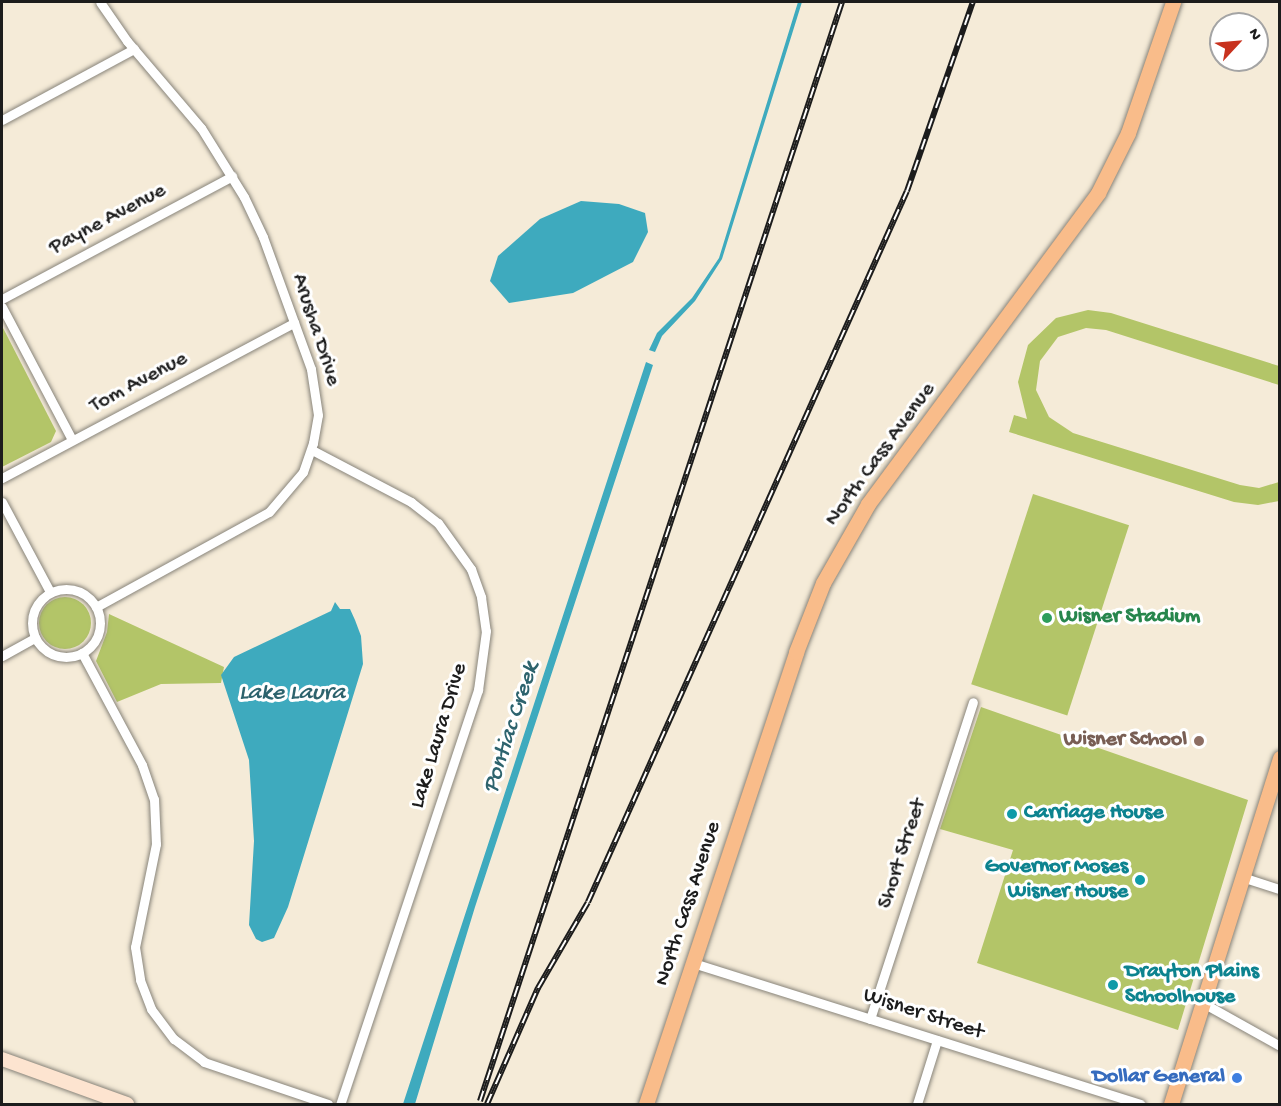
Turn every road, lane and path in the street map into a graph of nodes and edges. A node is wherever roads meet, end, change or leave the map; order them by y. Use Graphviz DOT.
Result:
graph roads {
  1 [pos="100,2"];
  2 [pos="1173,2"];
  3 [pos="134,50"];
  4 [pos="2,120"];
  5 [pos="232,176"];
  6 [pos="2,299"];
  7 [pos="2,307"];
  8 [pos="294,323"];
  9 [pos="72,440"];
  10 [pos="312,450"];
  11 [pos="2,478"];
  12 [pos="2,502"];
  13 [pos="50,592"];
  14 [pos="96,607"];
  15 [pos="35,639"];
  16 [pos="82,653"];
  17 [pos="2,656"];
  18 [pos="973,702"];
  19 [pos="1280,758"];
  20 [pos="1242,877"];
  21 [pos="1280,889"];
  22 [pos="693,963"];
  23 [pos="1203,1003"];
  24 [pos="870,1019"];
  25 [pos="938,1040"];
  26 [pos="1280,1046"];
  27 [pos="2,1059"];
  28 [pos="127,1104"];
  29 [pos="328,1104"];
  30 [pos="340,1104"];
  31 [pos="646,1104"];
  32 [pos="917,1104"];
  33 [pos="1140,1104"];
  34 [pos="1171,1104"];
  1 -- 3 [label="street, Arusha Drive"];
  2 -- 22 [label="main road, North Cass Avenue"];
  3 -- 4 [label="street"];
  3 -- 5 [label="street, Arusha Drive"];
  5 -- 6 [label="street, Payne Avenue"];
  5 -- 8 [label="street, Arusha Drive"];
  7 -- 9 [label="street"];
  8 -- 9 [label="street, Tom Avenue"];
  8 -- 10 [label="street, Arusha Drive"];
  9 -- 11 [label="street, Tom Avenue"];
  10 -- 14 [label="street, Arusha Drive"];
  10 -- 30 [label="street, Lake Laura Drive"];
  12 -- 13 [label="street"];
  13 -- 14 [label="street"];
  13 -- 15 [label="street"];
  14 -- 16 [label="street"];
  15 -- 16 [label="street"];
  15 -- 17 [label="street"];
  16 -- 29 [label="street"];
  18 -- 24 [label="street, Short Street"];
  19 -- 20 [label="main road"];
  20 -- 21 [label="street"];
  20 -- 23 [label="main road"];
  22 -- 24 [label="street, Wisner Street"];
  22 -- 31 [label="main road, North Cass Avenue"];
  23 -- 26 [label="street"];
  23 -- 34 [label="main road"];
  24 -- 25 [label="street, Wisner Street"];
  25 -- 32 [label="street"];
  25 -- 33 [label="street, Wisner Street"];
  27 -- 28 [label="street"];
}
